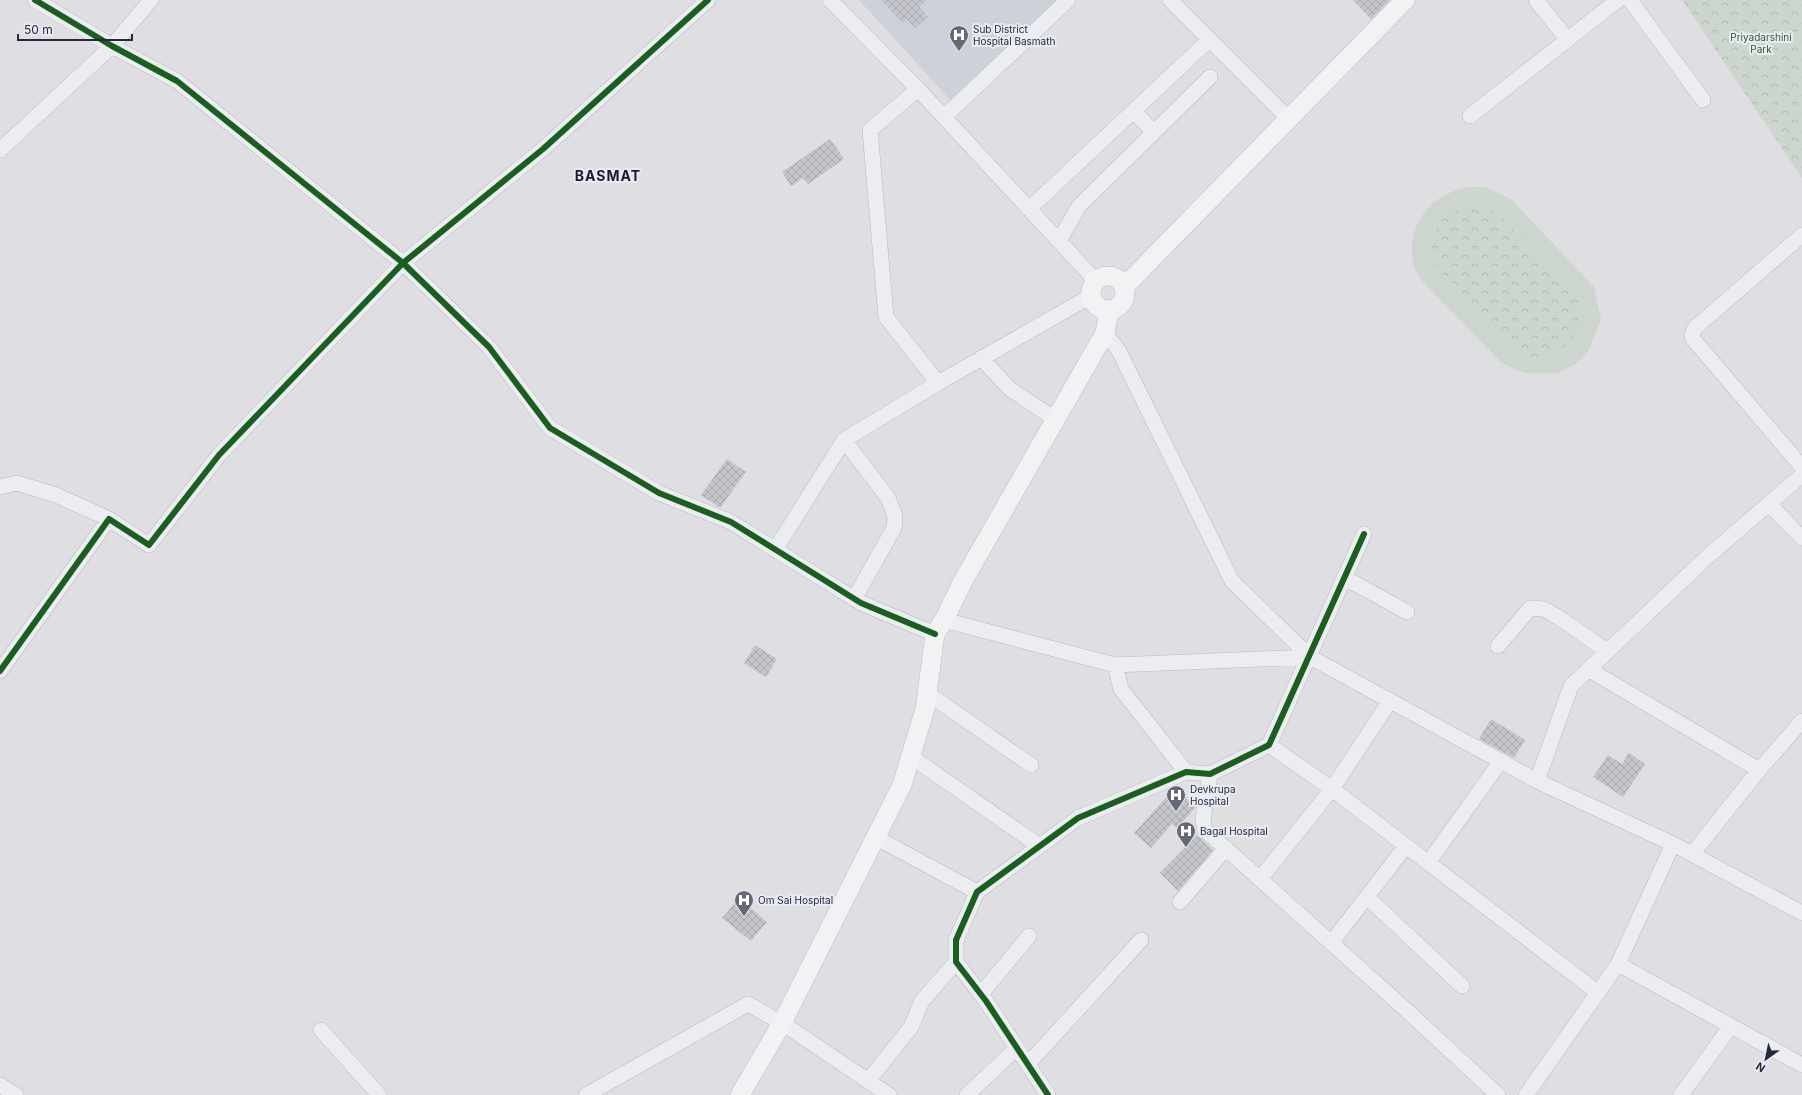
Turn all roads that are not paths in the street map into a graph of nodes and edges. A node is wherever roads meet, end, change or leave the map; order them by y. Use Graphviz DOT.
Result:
graph roads {
  1 [pos="35,0"];
  2 [pos="151,0"];
  3 [pos="830,0"];
  4 [pos="1068,0"];
  5 [pos="1170,0"];
  6 [pos="1405,0"];
  7 [pos="1536,0"];
  8 [pos="1618,0"];
  9 [pos="1630,0"];
  10 [pos="699,3"];
  11 [pos="1567,39"];
  12 [pos="1209,40"];
  13 [pos="112,46"];
  14 [pos="1210,77"];
  15 [pos="918,89"];
  16 [pos="1703,100"];
  17 [pos="1134,111"];
  18 [pos="1470,116"];
  19 [pos="944,117"];
  20 [pos="1289,119"];
  21 [pos="1153,132"];
  22 [pos="0,150"];
  23 [pos="1029,209"];
  24 [pos="1802,235"];
  25 [pos="1059,241"];
  26 [pos="403,263"];
  27 [pos="1124,287"];
  28 [pos="1093,288"];
  29 [pos="1109,310"];
  30 [pos="1105,333"];
  31 [pos="981,358"];
  32 [pos="938,383"];
  33 [pos="1055,419"];
  34 [pos="844,440"];
  35 [pos="1802,467"];
  36 [pos="1802,475"];
  37 [pos="0,487"];
  38 [pos="1769,504"];
  39 [pos="109,519"];
  40 [pos="1364,534"];
  41 [pos="1802,538"];
  42 [pos="775,550"];
  43 [pos="1345,578"];
  44 [pos="854,599"];
  45 [pos="1407,612"];
  46 [pos="939,627"];
  47 [pos="1498,646"];
  48 [pos="1607,651"];
  49 [pos="1310,657"];
  50 [pos="1115,665"];
  51 [pos="1588,669"];
  52 [pos="0,671"];
  53 [pos="927,693"];
  54 [pos="1390,701"];
  55 [pos="1802,721"];
  56 [pos="1269,745"];
  57 [pos="910,756"];
  58 [pos="1500,761"];
  59 [pos="1031,765"];
  60 [pos="1759,770"];
  61 [pos="1186,772"];
  62 [pos="1210,774"];
  63 [pos="1537,781"];
  64 [pos="1332,789"];
  65 [pos="876,836"];
  66 [pos="1673,844"];
  67 [pos="1038,845"];
  68 [pos="1406,846"];
  69 [pos="1226,848"];
  70 [pos="1692,854"];
  71 [pos="1428,863"];
  72 [pos="1260,879"];
  73 [pos="977,892"];
  74 [pos="1367,897"];
  75 [pos="1180,902"];
  76 [pos="1802,913"];
  77 [pos="1029,936"];
  78 [pos="1141,940"];
  79 [pos="1332,943"];
  80 [pos="956,962"];
  81 [pos="1618,964"];
  82 [pos="1462,986"];
  83 [pos="1597,992"];
  84 [pos="981,994"];
  85 [pos="782,1023"];
  86 [pos="1731,1026"];
  87 [pos="321,1030"];
  88 [pos="1017,1048"];
  89 [pos="1028,1064"];
  90 [pos="1802,1065"];
  91 [pos="868,1081"];
  92 [pos="0,1086"];
  93 [pos="1687,1093"];
  94 [pos="16,1095"];
  95 [pos="379,1095"];
  96 [pos="586,1095"];
  97 [pos="740,1095"];
  98 [pos="889,1095"];
  99 [pos="967,1095"];
  100 [pos="1048,1095"];
  101 [pos="1498,1095"];
  102 [pos="1526,1095"];
  1 -- 13 [label="street"];
  2 -- 13 [label="street"];
  3 -- 15 [label="street"];
  4 -- 19 [label="street"];
  5 -- 12 [label="street"];
  6 -- 20 [label="main road"];
  7 -- 11 [label="street"];
  8 -- 11 [label="street"];
  9 -- 16 [label="street"];
  10 -- 26 [label="street"];
  11 -- 18 [label="street"];
  12 -- 17 [label="street"];
  12 -- 20 [label="street"];
  13 -- 22 [label="street"];
  13 -- 26 [label="street"];
  14 -- 21 [label="street"];
  15 -- 19 [label="street"];
  15 -- 32 [label="street"];
  17 -- 21 [label="street"];
  17 -- 23 [label="street"];
  19 -- 23 [label="street"];
  20 -- 27 [label="main road"];
  21 -- 25 [label="street"];
  23 -- 25 [label="street"];
  24 -- 35 [label="street"];
  25 -- 28 [label="street"];
  26 -- 39 [label="street"];
  26 -- 42 [label="street"];
  27 -- 28 [label="main road"];
  27 -- 29 [label="main road"];
  28 -- 29 [label="main road"];
  28 -- 31 [label="street"];
  29 -- 30 [label="main road"];
  30 -- 33 [label="main road"];
  30 -- 49 [label="street"];
  31 -- 32 [label="street"];
  31 -- 33 [label="street"];
  32 -- 34 [label="street"];
  33 -- 46 [label="main road"];
  34 -- 42 [label="street"];
  34 -- 44 [label="street"];
  36 -- 38 [label="street"];
  37 -- 39 [label="street"];
  38 -- 41 [label="street"];
  38 -- 48 [label="street"];
  39 -- 52 [label="street"];
  40 -- 43 [label="street"];
  42 -- 44 [label="street"];
  43 -- 45 [label="street"];
  43 -- 49 [label="street"];
  44 -- 46 [label="street"];
  46 -- 50 [label="street"];
  46 -- 53 [label="main road"];
  47 -- 48 [label="street"];
  48 -- 51 [label="street"];
  49 -- 50 [label="street"];
  49 -- 54 [label="street"];
  49 -- 56 [label="street"];
  50 -- 61 [label="street"];
  51 -- 60 [label="street"];
  51 -- 63 [label="street"];
  53 -- 57 [label="main road"];
  53 -- 59 [label="street"];
  54 -- 58 [label="street"];
  54 -- 64 [label="street"];
  55 -- 60 [label="street"];
  56 -- 62 [label="street"];
  56 -- 64 [label="street"];
  57 -- 65 [label="main road"];
  57 -- 67 [label="street"];
  58 -- 63 [label="street"];
  58 -- 71 [label="street"];
  60 -- 70 [label="street"];
  61 -- 62 [label="street"];
  61 -- 67 [label="street"];
  62 -- 69 [label="street"];
  63 -- 66 [label="street"];
  64 -- 68 [label="street"];
  64 -- 72 [label="street"];
  65 -- 73 [label="street"];
  65 -- 85 [label="main road"];
  66 -- 70 [label="street"];
  66 -- 81 [label="street"];
  67 -- 73 [label="street"];
  68 -- 71 [label="street"];
  68 -- 74 [label="street"];
  69 -- 72 [label="street"];
  69 -- 75 [label="street"];
  70 -- 76 [label="street"];
  71 -- 83 [label="street"];
  72 -- 79 [label="street"];
  73 -- 80 [label="street"];
  74 -- 79 [label="street"];
  74 -- 82 [label="street"];
  77 -- 84 [label="street"];
  78 -- 89 [label="street"];
  79 -- 101 [label="street"];
  80 -- 84 [label="street"];
  80 -- 91 [label="street"];
  81 -- 83 [label="street"];
  81 -- 86 [label="street"];
  83 -- 102 [label="street"];
  84 -- 88 [label="street"];
  85 -- 91 [label="street"];
  85 -- 96 [label="street"];
  85 -- 97 [label="main road"];
  86 -- 90 [label="street"];
  86 -- 93 [label="street"];
  87 -- 95 [label="street"];
  88 -- 89 [label="street"];
  88 -- 99 [label="street"];
  89 -- 100 [label="street"];
  91 -- 98 [label="street"];
  92 -- 94 [label="street"];
}
